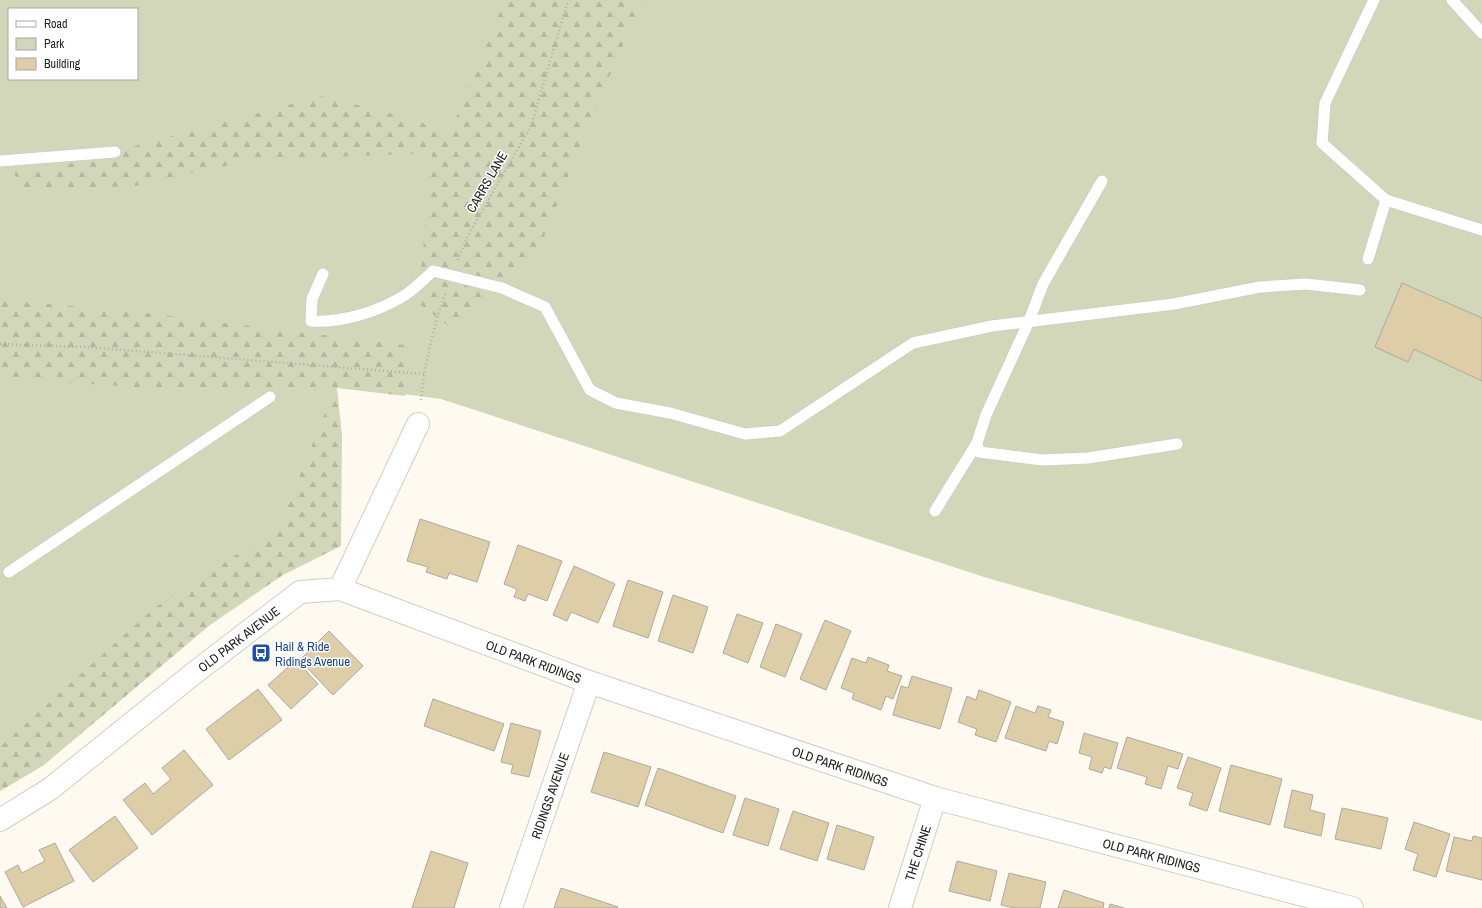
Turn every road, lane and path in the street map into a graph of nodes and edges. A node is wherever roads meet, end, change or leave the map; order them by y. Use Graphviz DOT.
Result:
graph roads {
  1 [pos="568,0"];
  2 [pos="1374,0"];
  3 [pos="1452,0"];
  4 [pos="1482,32"];
  5 [pos="115,152"];
  6 [pos="0,161"];
  7 [pos="1102,182"];
  8 [pos="1386,200"];
  9 [pos="1482,230"];
  10 [pos="1368,259"];
  11 [pos="323,274"];
  12 [pos="452,276"];
  13 [pos="1360,290"];
  14 [pos="1029,321"];
  15 [pos="0,344"];
  16 [pos="270,397"];
  17 [pos="418,424"];
  18 [pos="977,443"];
  19 [pos="1177,444"];
  20 [pos="935,511"];
  21 [pos="9,572"];
  22 [pos="340,589"];
  23 [pos="589,682"];
  24 [pos="935,798"];
  25 [pos="0,820"];
  26 [pos="511,908"];
  27 [pos="900,908"];
  28 [pos="1352,908"];
  1 -- 12 [label="path, CARRS LANE"];
  2 -- 8 [label="lane"];
  3 -- 4 [label="lane"];
  5 -- 6 [label="lane"];
  7 -- 14 [label="lane"];
  8 -- 9 [label="lane"];
  8 -- 10 [label="lane"];
  11 -- 12 [label="lane"];
  12 -- 14 [label="lane"];
  12 -- 15 [label="path, CARRS LANE"];
  13 -- 14 [label="lane"];
  14 -- 18 [label="lane"];
  16 -- 21 [label="lane"];
  17 -- 22 [label="street"];
  18 -- 19 [label="lane"];
  18 -- 20 [label="lane"];
  22 -- 23 [label="street, OLD PARK RIDINGS"];
  22 -- 25 [label="street, OLD PARK AVENUE"];
  23 -- 24 [label="street, OLD PARK RIDINGS"];
  23 -- 26 [label="street, RIDINGS AVENUE"];
  24 -- 27 [label="street, THE CHINE"];
  24 -- 28 [label="street, OLD PARK RIDINGS"];
}
